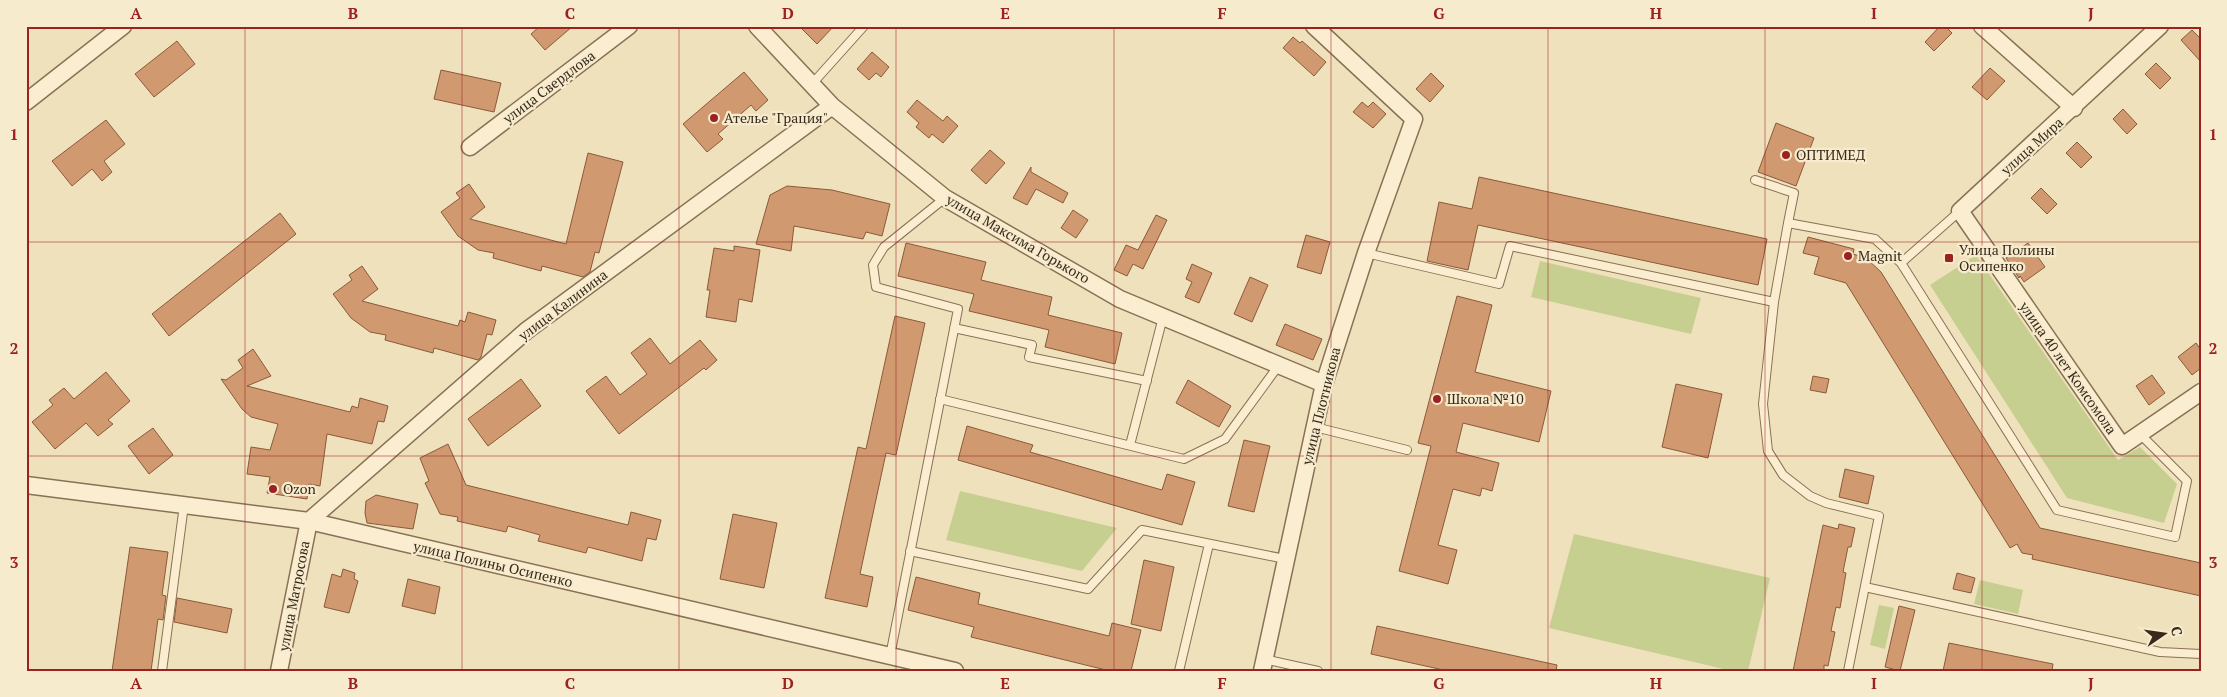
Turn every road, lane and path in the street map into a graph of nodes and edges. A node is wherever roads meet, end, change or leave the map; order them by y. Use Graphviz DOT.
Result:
graph roads {
  1 [pos="123,26"];
  2 [pos="629,26"];
  3 [pos="757,26"];
  4 [pos="864,26"];
  5 [pos="1314,26"];
  6 [pos="1982,26"];
  7 [pos="2160,26"];
  8 [pos="812,84"];
  9 [pos="26,102"];
  10 [pos="832,106"];
  11 [pos="2074,108"];
  12 [pos="470,147"];
  13 [pos="1755,180"];
  14 [pos="945,198"];
  15 [pos="1960,211"];
  16 [pos="1788,223"];
  17 [pos="1366,253"];
  18 [pos="1901,263"];
  19 [pos="1774,302"];
  20 [pos="1163,317"];
  21 [pos="954,328"];
  22 [pos="1280,365"];
  23 [pos="1147,381"];
  24 [pos="1324,384"];
  25 [pos="2201,392"];
  26 [pos="940,398"];
  27 [pos="1315,426"];
  28 [pos="2140,434"];
  29 [pos="1130,445"];
  30 [pos="1407,450"];
  31 [pos="26,485"];
  32 [pos="184,505"];
  33 [pos="309,521"];
  34 [pos="1210,544"];
  35 [pos="910,551"];
  36 [pos="1285,559"];
  37 [pos="1866,587"];
  38 [pos="2201,654"];
  39 [pos="890,656"];
  40 [pos="1263,665"];
  41 [pos="927,668"];
  42 [pos="162,671"];
  43 [pos="279,671"];
  44 [pos="955,671"];
  45 [pos="1179,671"];
  46 [pos="1318,671"];
  47 [pos="1848,671"];
  1 -- 9 [label="street"];
  2 -- 12 [label="street, улица Свердлова"];
  3 -- 8 [label="street, улица Максима Горького"];
  4 -- 8 [label="lane"];
  5 -- 17 [label="street, улица Плотникова"];
  6 -- 11 [label="street"];
  7 -- 11 [label="street, улица Мира"];
  8 -- 10 [label="street, улица Максима Горького"];
  10 -- 14 [label="street, улица Максима Горького"];
  10 -- 33 [label="street, улица Калинина"];
  11 -- 15 [label="street, улица Мира"];
  13 -- 16 [label="lane"];
  14 -- 20 [label="street, улица Максима Горького"];
  14 -- 21 [label="lane"];
  15 -- 18 [label="lane, улица Мира"];
  15 -- 28 [label="street, улица 40 лет Комсомола"];
  16 -- 18 [label="lane"];
  16 -- 19 [label="lane"];
  17 -- 19 [label="lane"];
  17 -- 24 [label="street, улица Плотникова"];
  18 -- 28 [label="lane"];
  19 -- 37 [label="lane"];
  20 -- 22 [label="street, улица Максима Горького"];
  20 -- 23 [label="lane"];
  21 -- 23 [label="lane"];
  21 -- 26 [label="lane"];
  22 -- 24 [label="street, улица Максима Горького"];
  22 -- 29 [label="lane"];
  23 -- 29 [label="lane"];
  24 -- 27 [label="street, улица Плотникова"];
  25 -- 28 [label="street, улица 40 лет Комсомола"];
  26 -- 29 [label="lane"];
  26 -- 35 [label="lane"];
  27 -- 30 [label="lane"];
  27 -- 36 [label="street, улица Плотникова"];
  31 -- 32 [label="street, улица Полины Осипенко"];
  32 -- 33 [label="street, улица Полины Осипенко"];
  32 -- 42 [label="lane"];
  33 -- 39 [label="street, улица Полины Осипенко"];
  33 -- 43 [label="street, улица Матросова"];
  34 -- 35 [label="lane"];
  34 -- 36 [label="lane"];
  34 -- 45 [label="lane"];
  35 -- 39 [label="lane"];
  36 -- 40 [label="street, улица Плотникова"];
  37 -- 38 [label="lane"];
  37 -- 47 [label="lane"];
  39 -- 41 [label="street, улица Полины Осипенко"];
  40 -- 46 [label="lane"];
  41 -- 44 [label="street, улица Полины Осипенко"];
}
